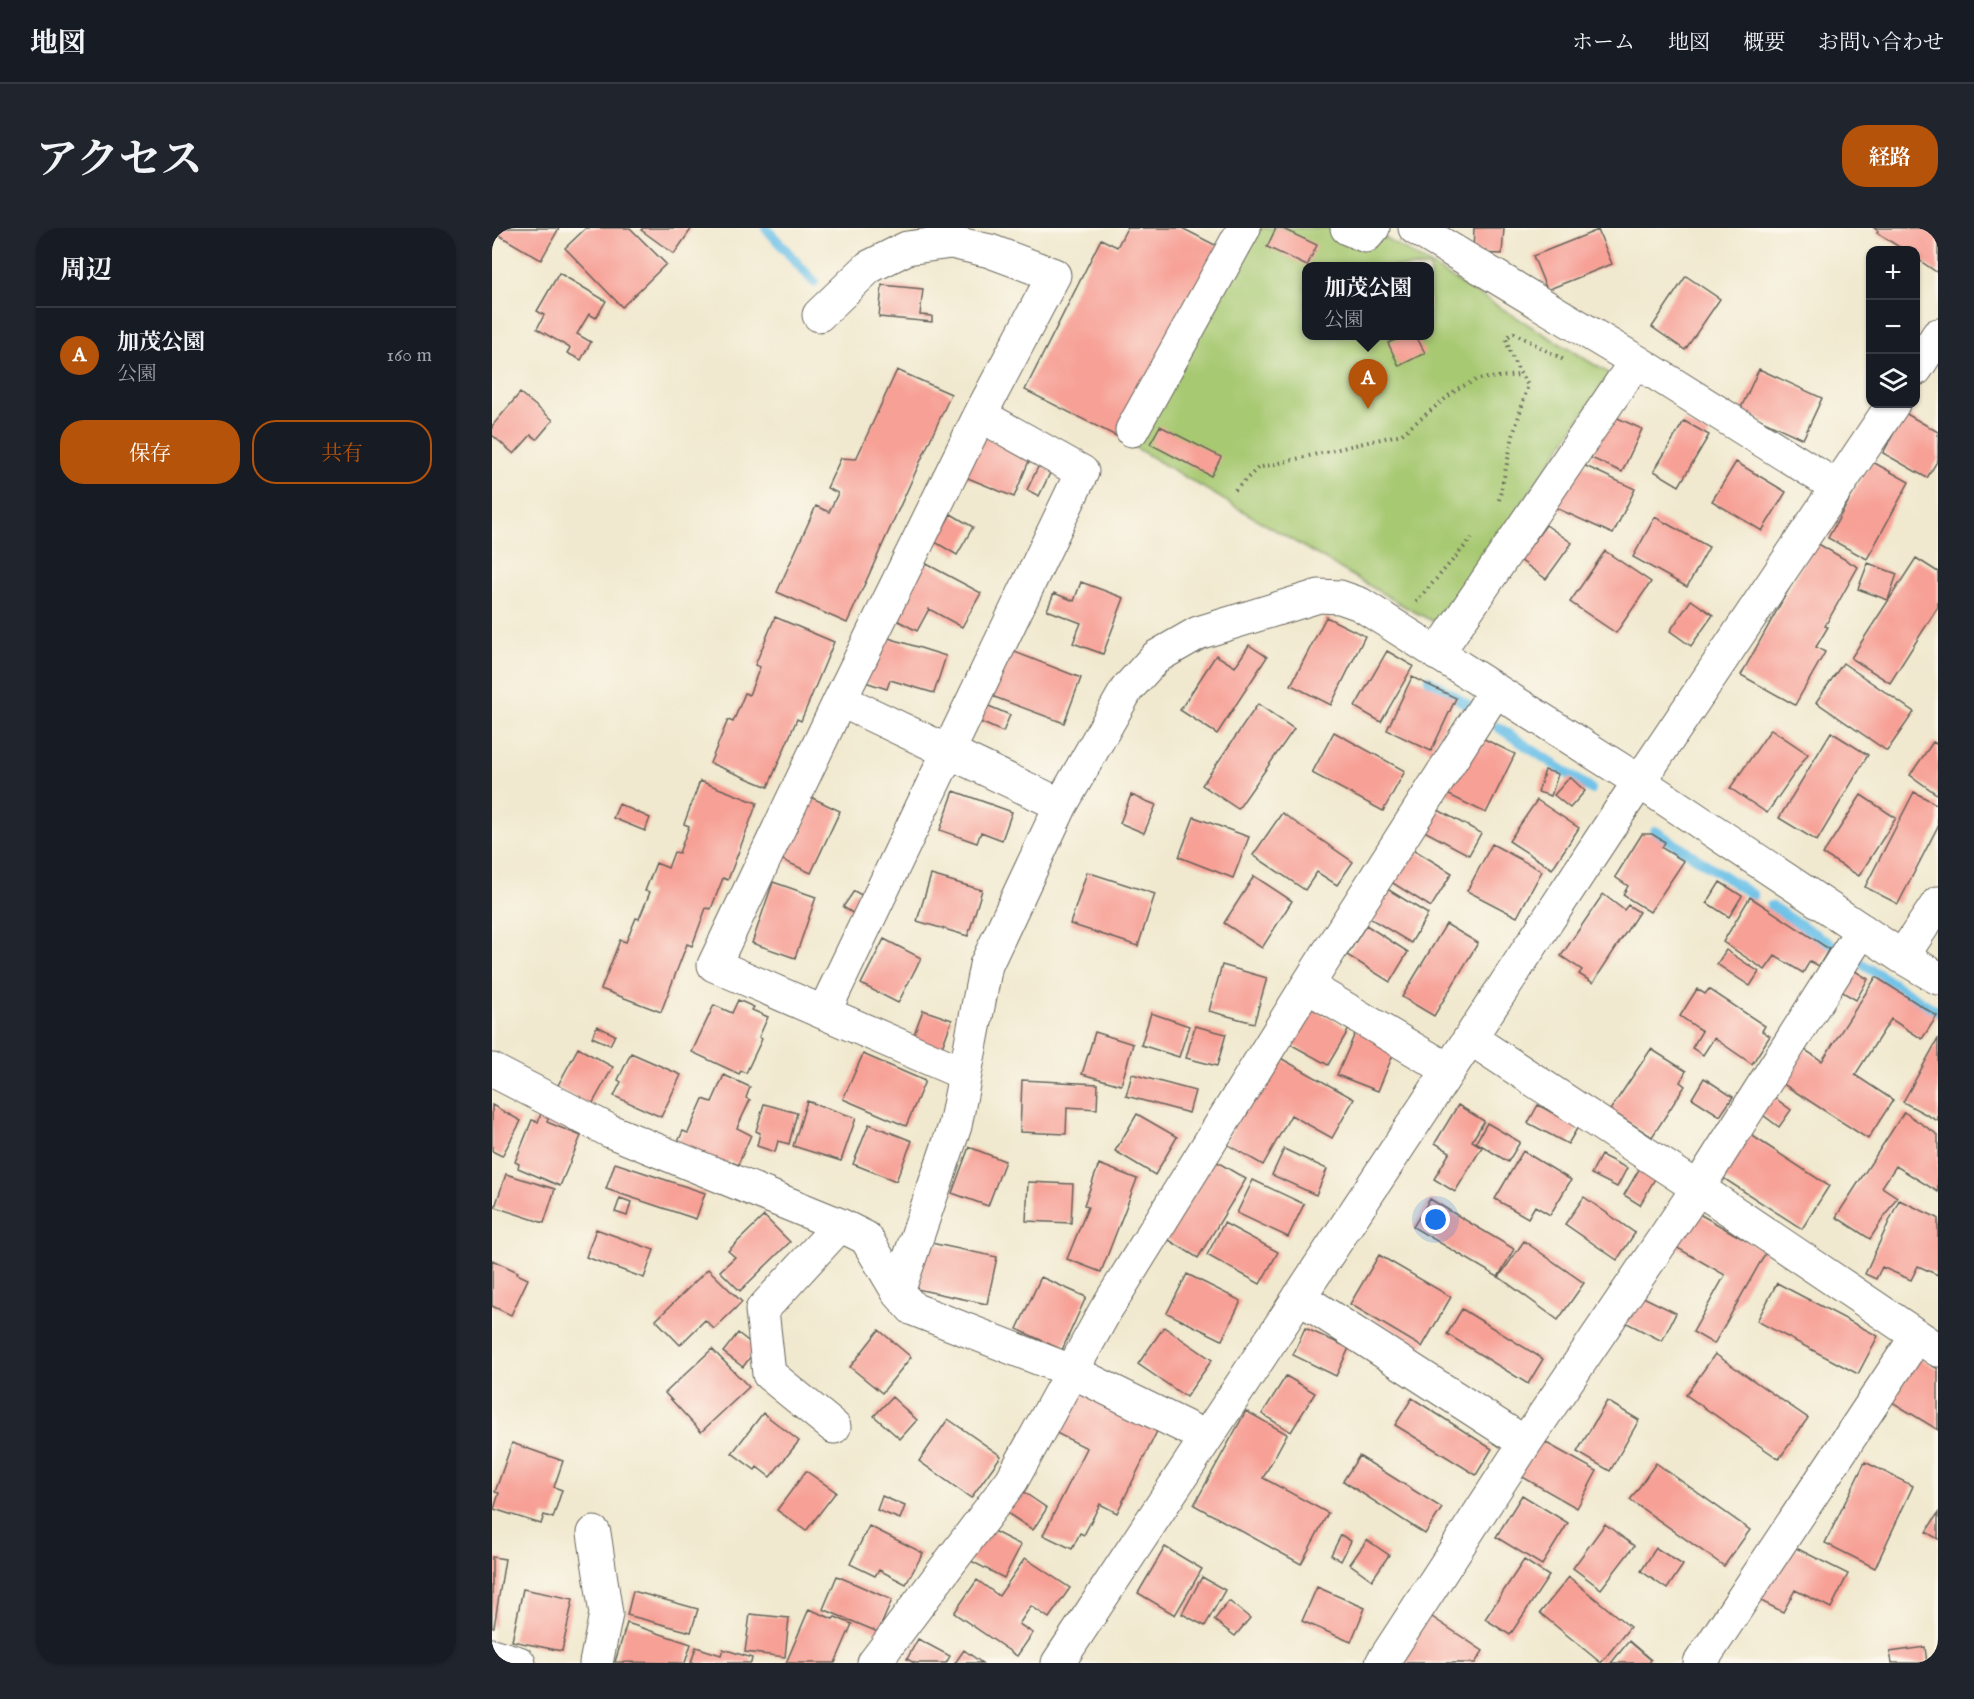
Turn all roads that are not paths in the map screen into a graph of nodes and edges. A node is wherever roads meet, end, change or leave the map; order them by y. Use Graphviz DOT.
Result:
graph roads {
  1 [pos="1244,228"];
  2 [pos="1347,228"];
  3 [pos="1373,228"];
  4 [pos="1414,228"];
  5 [pos="819,315"];
  6 [pos="1938,335"];
  7 [pos="1636,361"];
  8 [pos="1920,363"];
  9 [pos="1890,408"];
  10 [pos="980,415"];
  11 [pos="1132,430"];
  12 [pos="1837,488"];
  13 [pos="1437,654"];
  14 [pos="1495,691"];
  15 [pos="840,700"];
  16 [pos="949,752"];
  17 [pos="1640,782"];
  18 [pos="1061,805"];
  19 [pos="1938,903"];
  20 [pos="1862,930"];
  21 [pos="1902,957"];
  22 [pos="1938,978"];
  23 [pos="1306,986"];
  24 [pos="824,1012"];
  25 [pos="1470,1038"];
  26 [pos="492,1070"];
  27 [pos="1449,1070"];
  28 [pos="965,1074"];
  29 [pos="1698,1188"];
  30 [pos="840,1225"];
  31 [pos="898,1292"];
  32 [pos="1299,1297"];
  33 [pos="1927,1343"];
  34 [pos="1071,1371"];
  35 [pos="834,1427"];
  36 [pos="1206,1437"];
  37 [pos="1525,1443"];
  38 [pos="594,1533"];
  39 [pos="492,1655"];
  40 [pos="519,1663"];
  41 [pos="596,1663"];
  42 [pos="874,1663"];
  43 [pos="1058,1663"];
  44 [pos="1382,1663"];
  45 [pos="1700,1663"];
  1 -- 11 [label="street"];
  2 -- 3 [label="street"];
  4 -- 7 [label="street"];
  5 -- 10 [label="street"];
  6 -- 8 [label="street"];
  7 -- 12 [label="street"];
  7 -- 13 [label="street"];
  9 -- 12 [label="street"];
  10 -- 15 [label="street"];
  10 -- 16 [label="street"];
  12 -- 17 [label="street"];
  13 -- 14 [label="street"];
  13 -- 18 [label="street"];
  14 -- 17 [label="street"];
  14 -- 23 [label="street"];
  15 -- 16 [label="street"];
  15 -- 24 [label="street"];
  16 -- 18 [label="street"];
  16 -- 24 [label="street"];
  17 -- 20 [label="street"];
  17 -- 25 [label="street"];
  18 -- 28 [label="street"];
  19 -- 21 [label="street"];
  20 -- 21 [label="street"];
  20 -- 29 [label="street"];
  21 -- 22 [label="street"];
  23 -- 27 [label="street"];
  23 -- 34 [label="street"];
  24 -- 28 [label="street"];
  25 -- 27 [label="street"];
  25 -- 29 [label="street"];
  26 -- 30 [label="street"];
  27 -- 32 [label="street"];
  28 -- 31 [label="street"];
  29 -- 33 [label="street"];
  29 -- 37 [label="street"];
  30 -- 31 [label="street"];
  30 -- 35 [label="street"];
  31 -- 34 [label="street"];
  32 -- 36 [label="street"];
  32 -- 37 [label="street"];
  33 -- 45 [label="street"];
  34 -- 36 [label="street"];
  34 -- 42 [label="street"];
  36 -- 43 [label="street"];
  37 -- 44 [label="street"];
  38 -- 41 [label="street"];
  39 -- 40 [label="street"];
}
